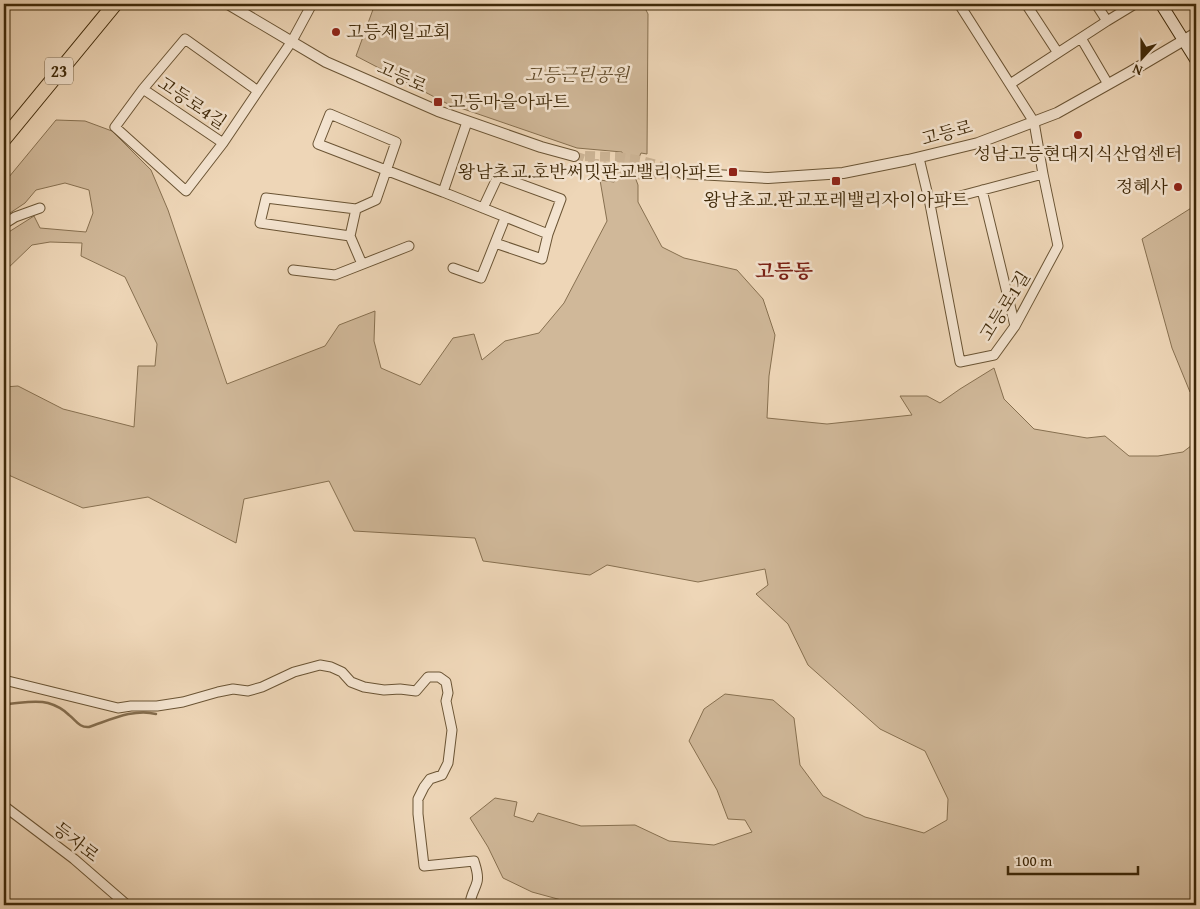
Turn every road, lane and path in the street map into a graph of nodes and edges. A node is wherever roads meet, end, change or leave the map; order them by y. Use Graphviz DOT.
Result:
graph roads {
  1 [pos="114,4"];
  2 [pos="228,4"];
  3 [pos="312,4"];
  4 [pos="959,4"];
  5 [pos="1026,4"];
  6 [pos="1096,4"];
  7 [pos="1135,4"];
  8 [pos="1162,4"];
  9 [pos="1107,22"];
  10 [pos="1196,33"];
  11 [pos="1081,38"];
  12 [pos="1184,40"];
  13 [pos="292,41"];
  14 [pos="1058,53"];
  15 [pos="1196,60"];
  16 [pos="1010,84"];
  17 [pos="1108,84"];
  18 [pos="143,89"];
  19 [pos="258,91"];
  20 [pos="467,122"];
  21 [pos="1034,122"];
  22 [pos="4,139"];
  23 [pos="223,143"];
  24 [pos="574,156"];
  25 [pos="919,158"];
  26 [pos="386,170"];
  27 [pos="682,173"];
  28 [pos="1043,174"];
  29 [pos="982,190"];
  30 [pos="443,192"];
  31 [pos="930,204"];
  32 [pos="40,208"];
  33 [pos="483,208"];
  34 [pos="356,209"];
  35 [pos="503,223"];
  36 [pos="4,224"];
  37 [pos="548,234"];
  38 [pos="350,236"];
  39 [pos="495,243"];
  40 [pos="409,246"];
  41 [pos="362,264"];
  42 [pos="454,268"];
  43 [pos="293,270"];
  44 [pos="1015,326"];
  45 [pos="4,680"];
  46 [pos="4,806"];
  47 [pos="127,905"];
  48 [pos="470,905"];
  1 -- 22 [label="main road, 23"];
  2 -- 13 [label="street, 고등로"];
  3 -- 13 [label="street, 고등로4길"];
  4 -- 16 [label="street"];
  5 -- 14 [label="street"];
  6 -- 9 [label="street"];
  7 -- 9 [label="street"];
  8 -- 12 [label="main road"];
  9 -- 11 [label="street"];
  10 -- 12 [label="street, 고등로"];
  11 -- 14 [label="street"];
  11 -- 17 [label="street"];
  12 -- 15 [label="main road"];
  12 -- 17 [label="street, 고등로"];
  13 -- 19 [label="street, 고등로4길"];
  13 -- 20 [label="street, 고등로"];
  14 -- 16 [label="street"];
  16 -- 21 [label="street"];
  17 -- 21 [label="street, 고등로"];
  18 -- 19 [label="street, 고등로4길"];
  18 -- 23 [label="street, 고등로4길"];
  18 -- 23 [label="street, 고등로4길"];
  19 -- 23 [label="street, 고등로4길"];
  20 -- 24 [label="street, 고등로"];
  20 -- 30 [label="street"];
  21 -- 25 [label="street, 고등로"];
  21 -- 28 [label="street, 고등로1길"];
  25 -- 27 [label="street, 고등로"];
  25 -- 31 [label="street, 고등로1길"];
  26 -- 26 [label="street"];
  26 -- 30 [label="street"];
  26 -- 34 [label="street"];
  28 -- 29 [label="street"];
  28 -- 44 [label="street, 고등로1길"];
  29 -- 31 [label="street"];
  29 -- 44 [label="street"];
  30 -- 33 [label="street"];
  31 -- 44 [label="street, 고등로1길"];
  32 -- 36 [label="street"];
  33 -- 37 [label="street"];
  33 -- 37 [label="street"];
  34 -- 38 [label="street"];
  34 -- 38 [label="street"];
  35 -- 39 [label="street"];
  37 -- 39 [label="street"];
  38 -- 41 [label="street"];
  39 -- 42 [label="street"];
  40 -- 41 [label="street"];
  41 -- 43 [label="street"];
  45 -- 48 [label="street"];
  46 -- 47 [label="street, 등자로"];
}
